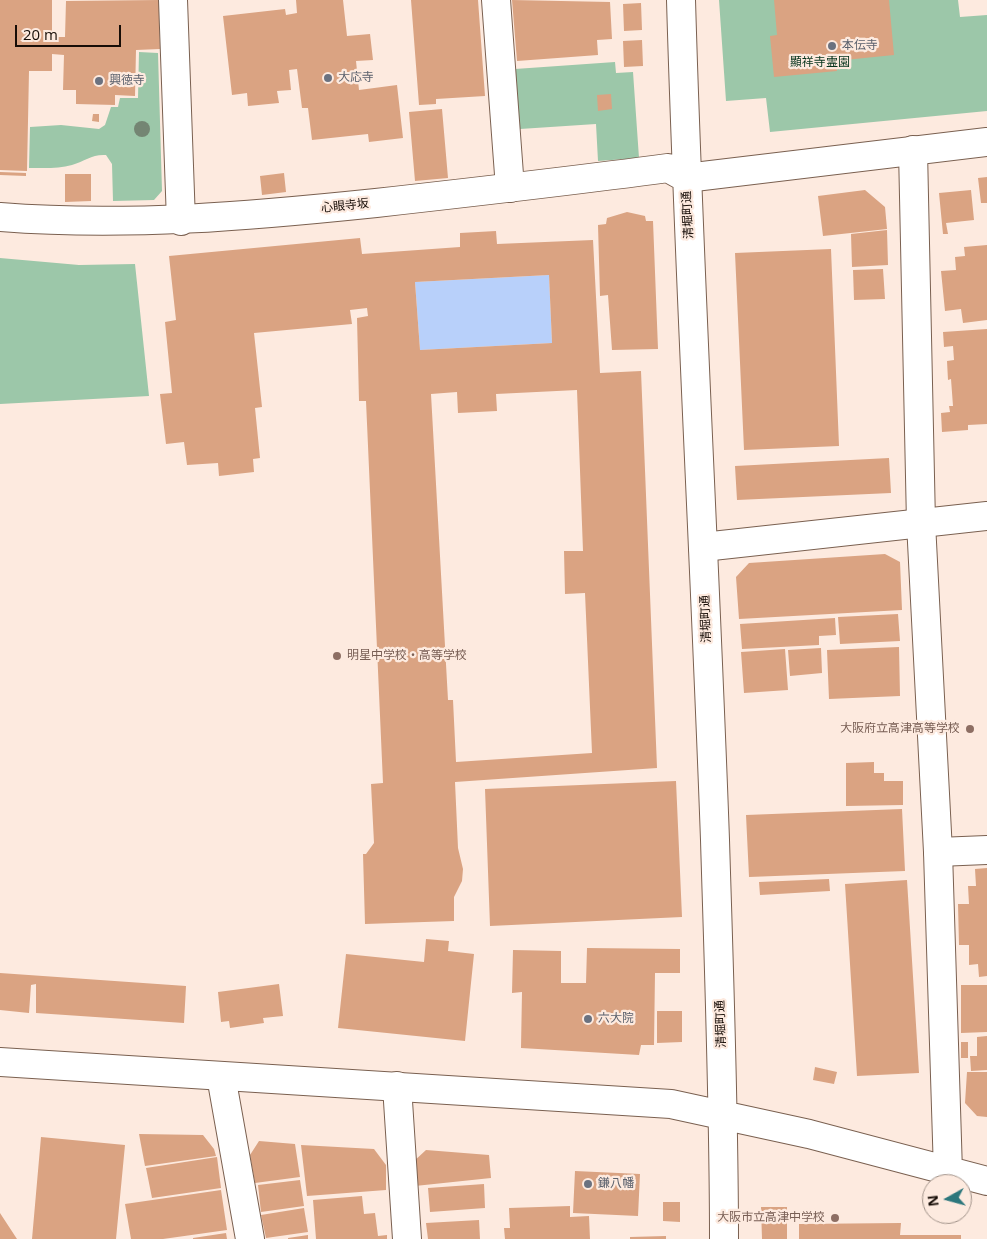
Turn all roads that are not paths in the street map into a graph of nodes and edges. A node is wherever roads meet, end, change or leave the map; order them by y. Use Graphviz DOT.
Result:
graph roads {
  1 [pos="172,0"];
  2 [pos="496,0"];
  3 [pos="681,0"];
  4 [pos="987,142"];
  5 [pos="913,150"];
  6 [pos="686,178"];
  7 [pos="510,188"];
  8 [pos="0,217"];
  9 [pos="181,221"];
  10 [pos="987,516"];
  11 [pos="921,523"];
  12 [pos="703,547"];
  13 [pos="987,850"];
  14 [pos="938,852"];
  15 [pos="0,1062"];
  16 [pos="221,1076"];
  17 [pos="397,1086"];
  18 [pos="724,1116"];
  19 [pos="948,1172"];
  20 [pos="987,1181"];
  21 [pos="250,1239"];
  22 [pos="407,1239"];
  23 [pos="724,1239"];
  1 -- 9 [label="street"];
  2 -- 7 [label="street"];
  3 -- 6 [label="street, 清堀町通"];
  4 -- 5 [label="street"];
  5 -- 6 [label="street"];
  5 -- 11 [label="street"];
  6 -- 7 [label="street, 心眼寺坂"];
  6 -- 12 [label="street, 清堀町通"];
  7 -- 9 [label="street, 心眼寺坂"];
  8 -- 9 [label="street, 心眼寺坂"];
  10 -- 11 [label="street"];
  11 -- 12 [label="street"];
  11 -- 14 [label="street"];
  12 -- 18 [label="street, 清堀町通"];
  13 -- 14 [label="street"];
  14 -- 19 [label="street"];
  15 -- 16 [label="street"];
  16 -- 17 [label="street"];
  16 -- 21 [label="street"];
  17 -- 18 [label="street"];
  17 -- 22 [label="street"];
  18 -- 19 [label="street"];
  18 -- 23 [label="street, 清堀町通"];
  19 -- 20 [label="street"];
}
